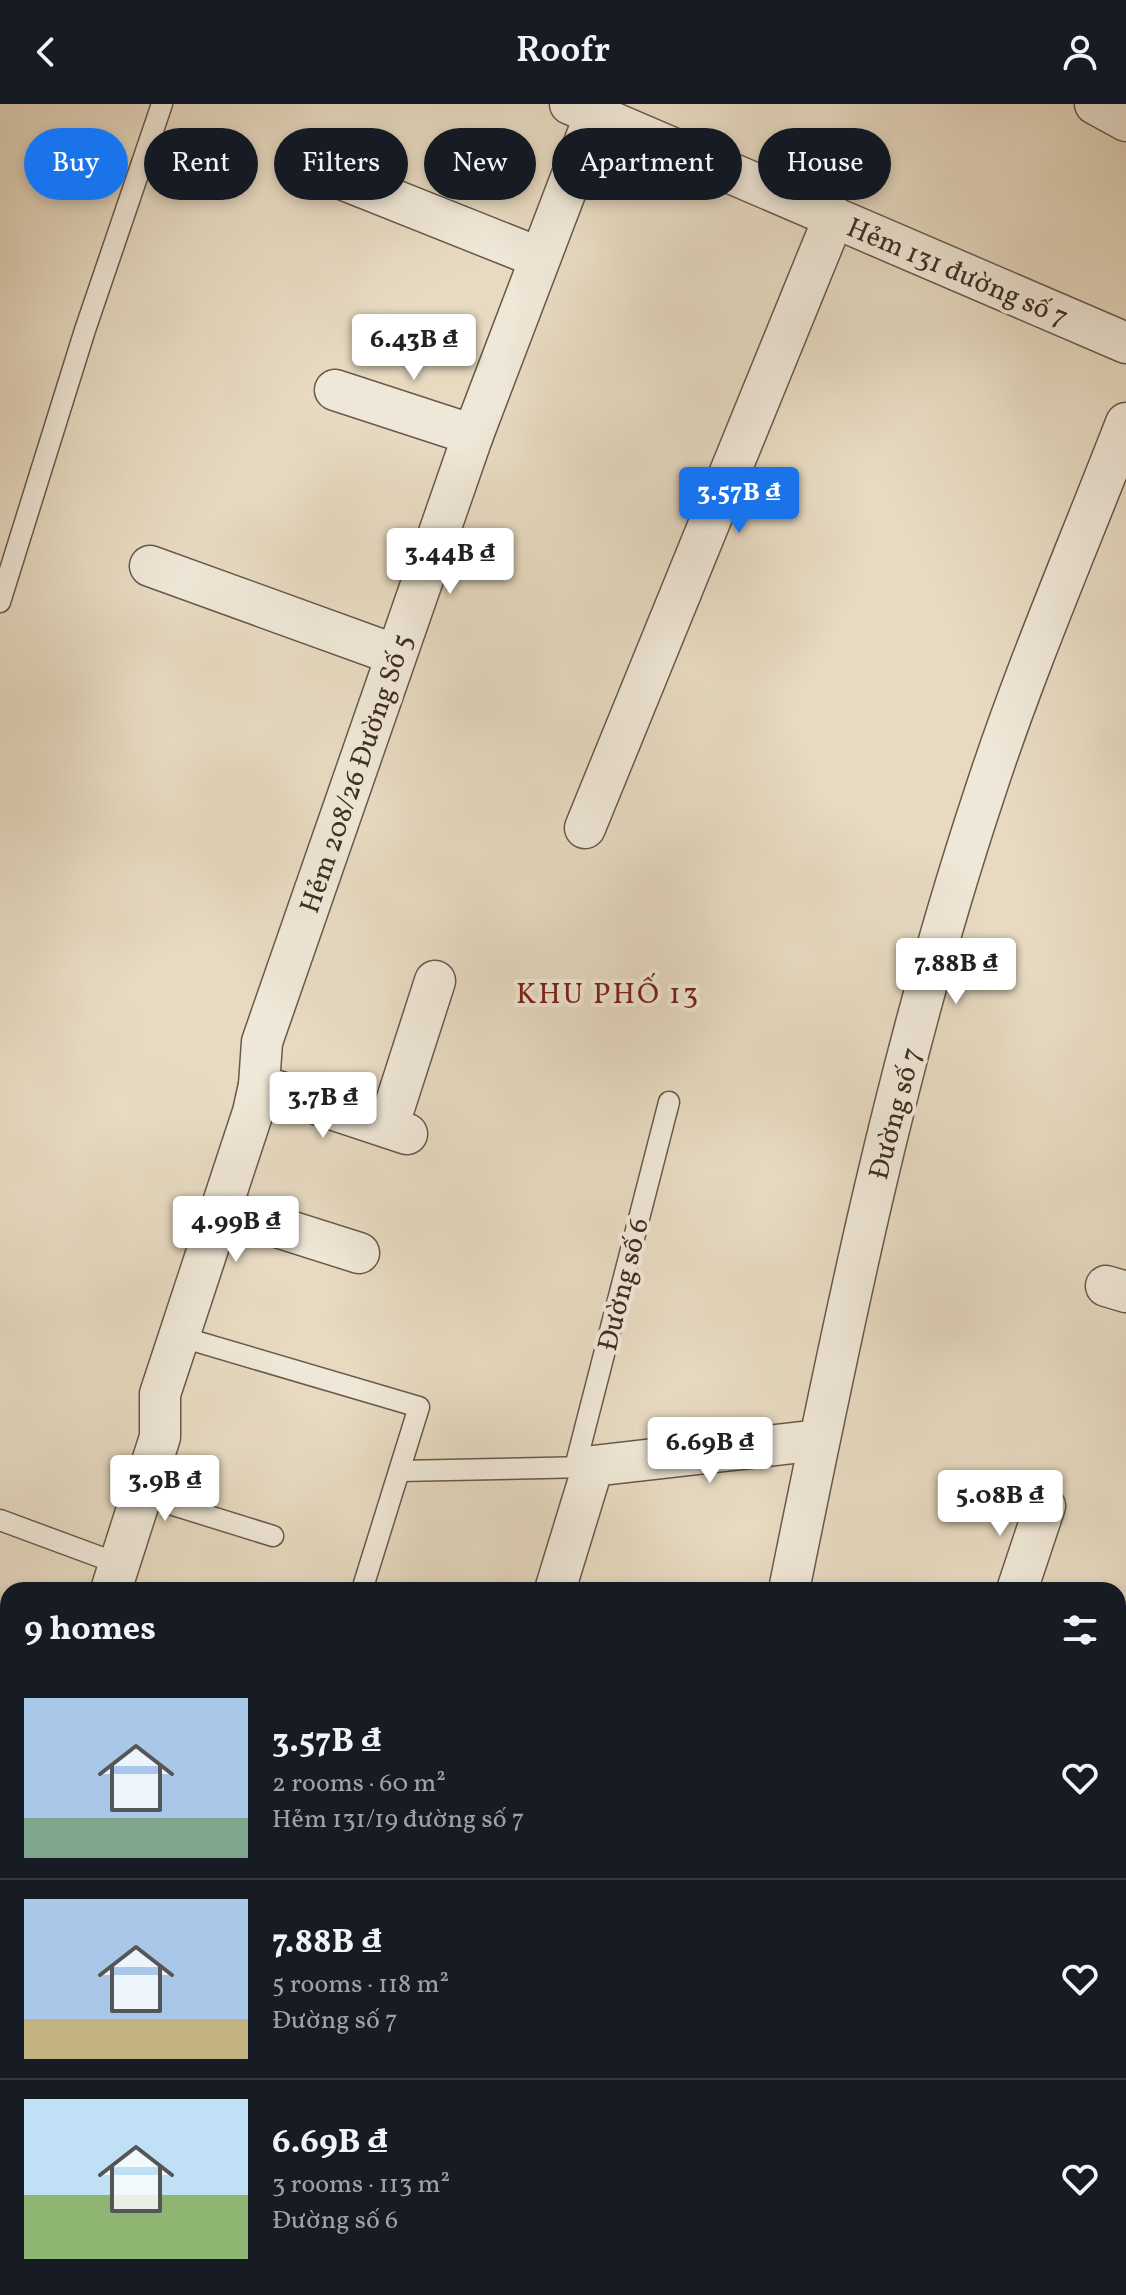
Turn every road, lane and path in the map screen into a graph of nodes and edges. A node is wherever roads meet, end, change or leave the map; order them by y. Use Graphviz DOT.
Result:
graph roads {
  1 [pos="162,104"];
  2 [pos="1095,104"];
  3 [pos="588,107"];
  4 [pos="1126,121"];
  5 [pos="394,200"];
  6 [pos="834,217"];
  7 [pos="540,258"];
  8 [pos="1126,343"];
  9 [pos="335,390"];
  10 [pos="1126,423"];
  11 [pos="473,435"];
  12 [pos="150,566"];
  13 [pos="0,602"];
  14 [pos="396,655"];
  15 [pos="585,828"];
  16 [pos="435,981"];
  17 [pos="259,1085"];
  18 [pos="669,1102"];
  19 [pos="220,1209"];
  20 [pos="359,1253"];
  21 [pos="178,1336"];
  22 [pos="819,1440"];
  23 [pos="584,1467"];
  24 [pos="400,1471"];
  25 [pos="141,1495"];
  26 [pos="1045,1506"];
  27 [pos="0,1520"];
  28 [pos="273,1536"];
  29 [pos="115,1577"];
  30 [pos="365,1582"];
  31 [pos="557,1582"];
  32 [pos="791,1582"];
  33 [pos="1020,1582"];
  1 -- 13 [label="lane"];
  2 -- 4 [label="street"];
  3 -- 6 [label="street, Hẻm 131 đường số 7"];
  3 -- 7 [label="street, Hẻm 208/26 Đường Số 5"];
  5 -- 7 [label="street"];
  6 -- 8 [label="street, Hẻm 131 đường số 7"];
  6 -- 15 [label="street"];
  7 -- 11 [label="street, Hẻm 208/26 Đường Số 5"];
  9 -- 11 [label="street"];
  10 -- 22 [label="street, Đường số 7"];
  11 -- 14 [label="street, Hẻm 208/26 Đường Số 5"];
  12 -- 14 [label="street"];
  14 -- 17 [label="street, Hẻm 208/26 Đường Số 5"];
  16 -- 17 [label="street"];
  17 -- 19 [label="street, Hẻm 208/26 Đường Số 5"];
  18 -- 23 [label="lane, Đường số 6"];
  19 -- 20 [label="street"];
  19 -- 21 [label="street, Hẻm 208/26 Đường Số 5"];
  21 -- 24 [label="lane"];
  21 -- 25 [label="street, Hẻm 208/26 Đường Số 5"];
  22 -- 23 [label="street"];
  22 -- 32 [label="street, Đường số 7"];
  23 -- 24 [label="lane"];
  23 -- 31 [label="street, Đường số 6"];
  24 -- 30 [label="lane"];
  25 -- 28 [label="lane"];
  25 -- 29 [label="street, Hẻm 208/26 Đường Số 5"];
  26 -- 33 [label="street"];
  27 -- 29 [label="lane"];
}
